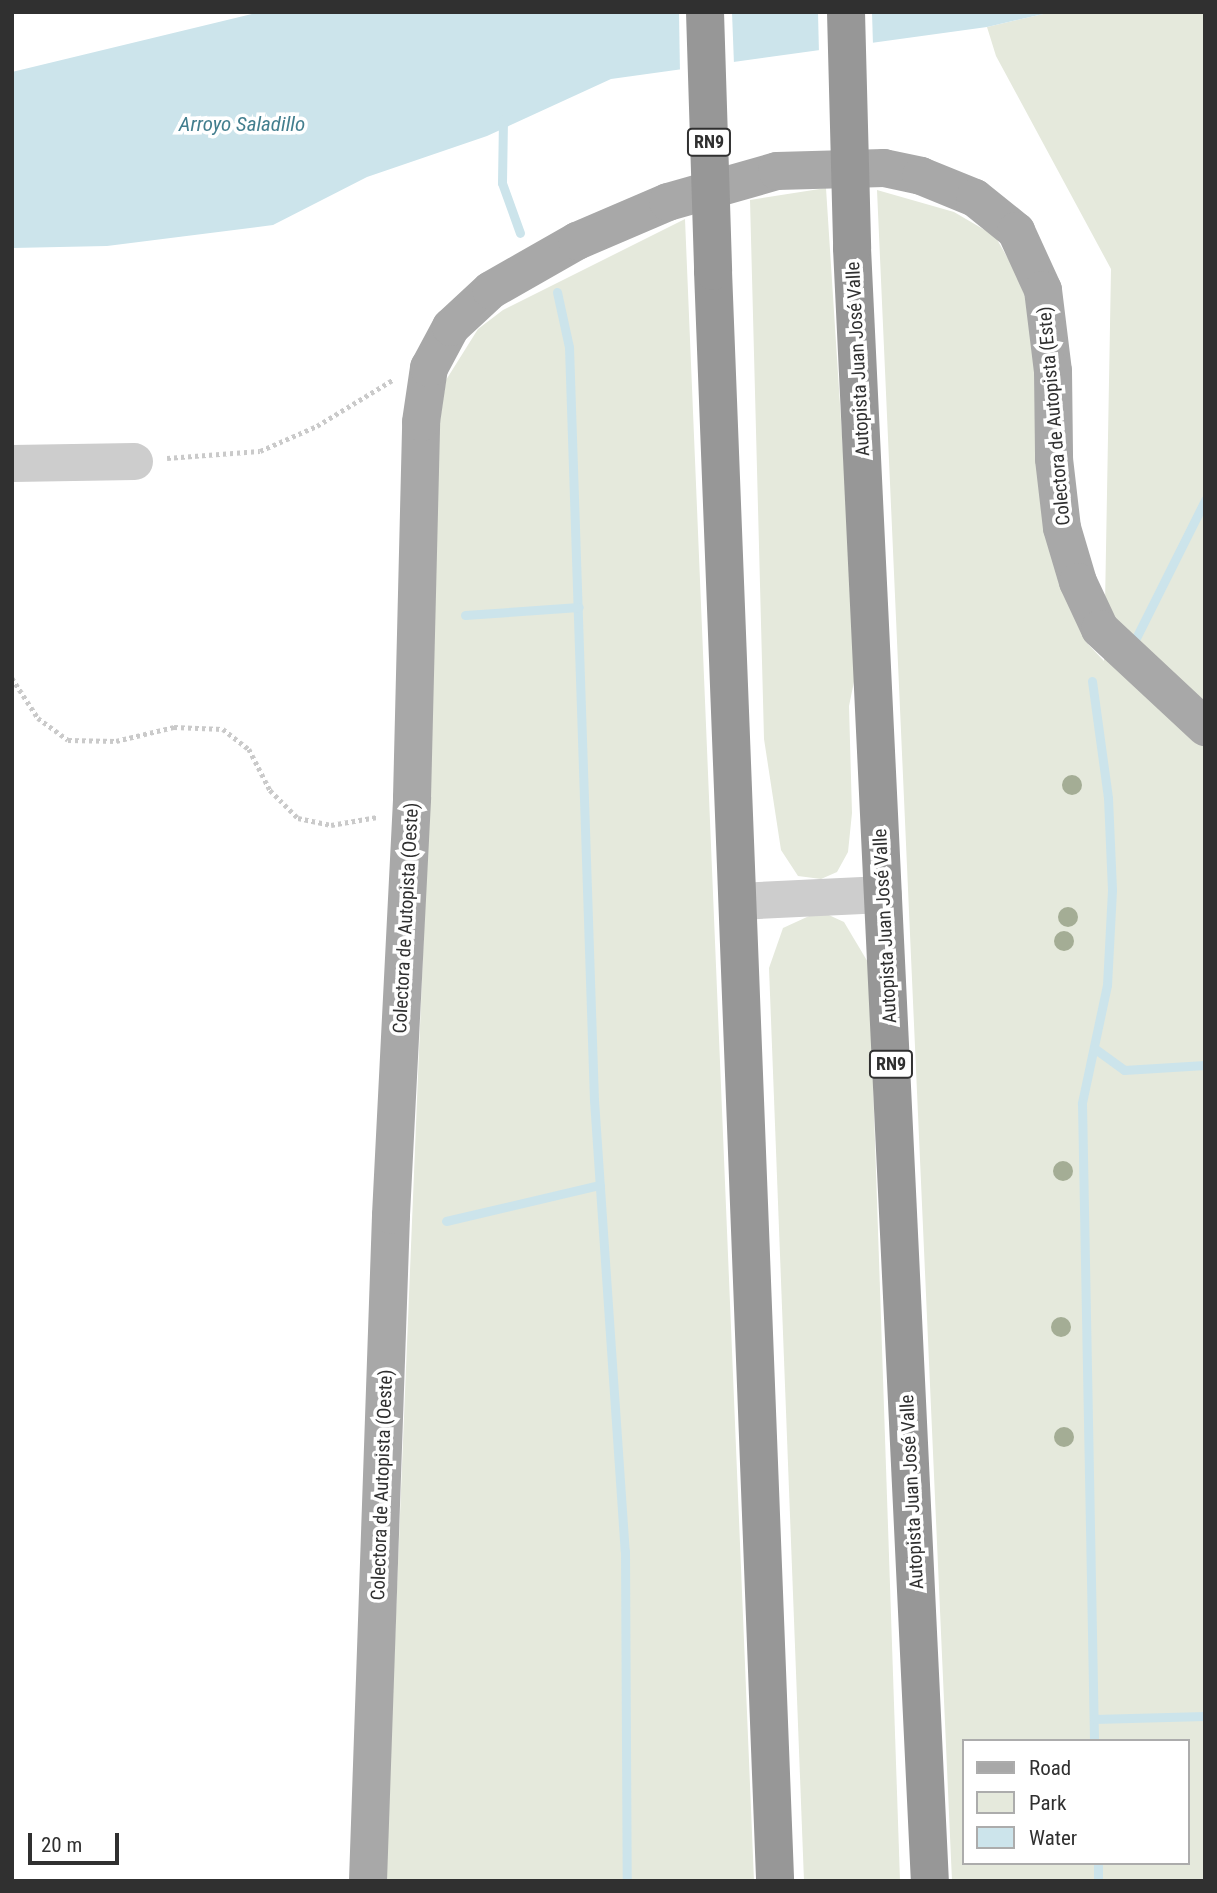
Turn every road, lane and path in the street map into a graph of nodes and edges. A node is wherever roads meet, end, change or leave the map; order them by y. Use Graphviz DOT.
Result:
graph roads {
  1 [pos="705,12"];
  2 [pos="846,12"];
  3 [pos="777,171"];
  4 [pos="429,368"];
  5 [pos="134,460"];
  6 [pos="12,463"];
  7 [pos="12,678"];
  8 [pos="1205,727"];
  9 [pos="412,798"];
  10 [pos="883,894"];
  11 [pos="737,901"];
  12 [pos="368,1881"];
  13 [pos="775,1881"];
  14 [pos="930,1881"];
  1 -- 11 [label="highway, RN9, bridge"];
  2 -- 10 [label="highway, Autopista Juan José Valle / RN9, bridge"];
  3 -- 4 [label="main road, Colectora de Autopista (Oeste)"];
  3 -- 8 [label="main road, Colectora de Autopista (Este)"];
  4 -- 5 [label="path"];
  4 -- 9 [label="main road, Colectora de Autopista (Oeste)"];
  5 -- 6 [label="street"];
  7 -- 9 [label="path"];
  9 -- 12 [label="main road, Colectora de Autopista (Oeste)"];
  10 -- 11 [label="street"];
  10 -- 14 [label="highway, Autopista Juan José Valle / RN9"];
  11 -- 13 [label="highway, RN9"];
}
